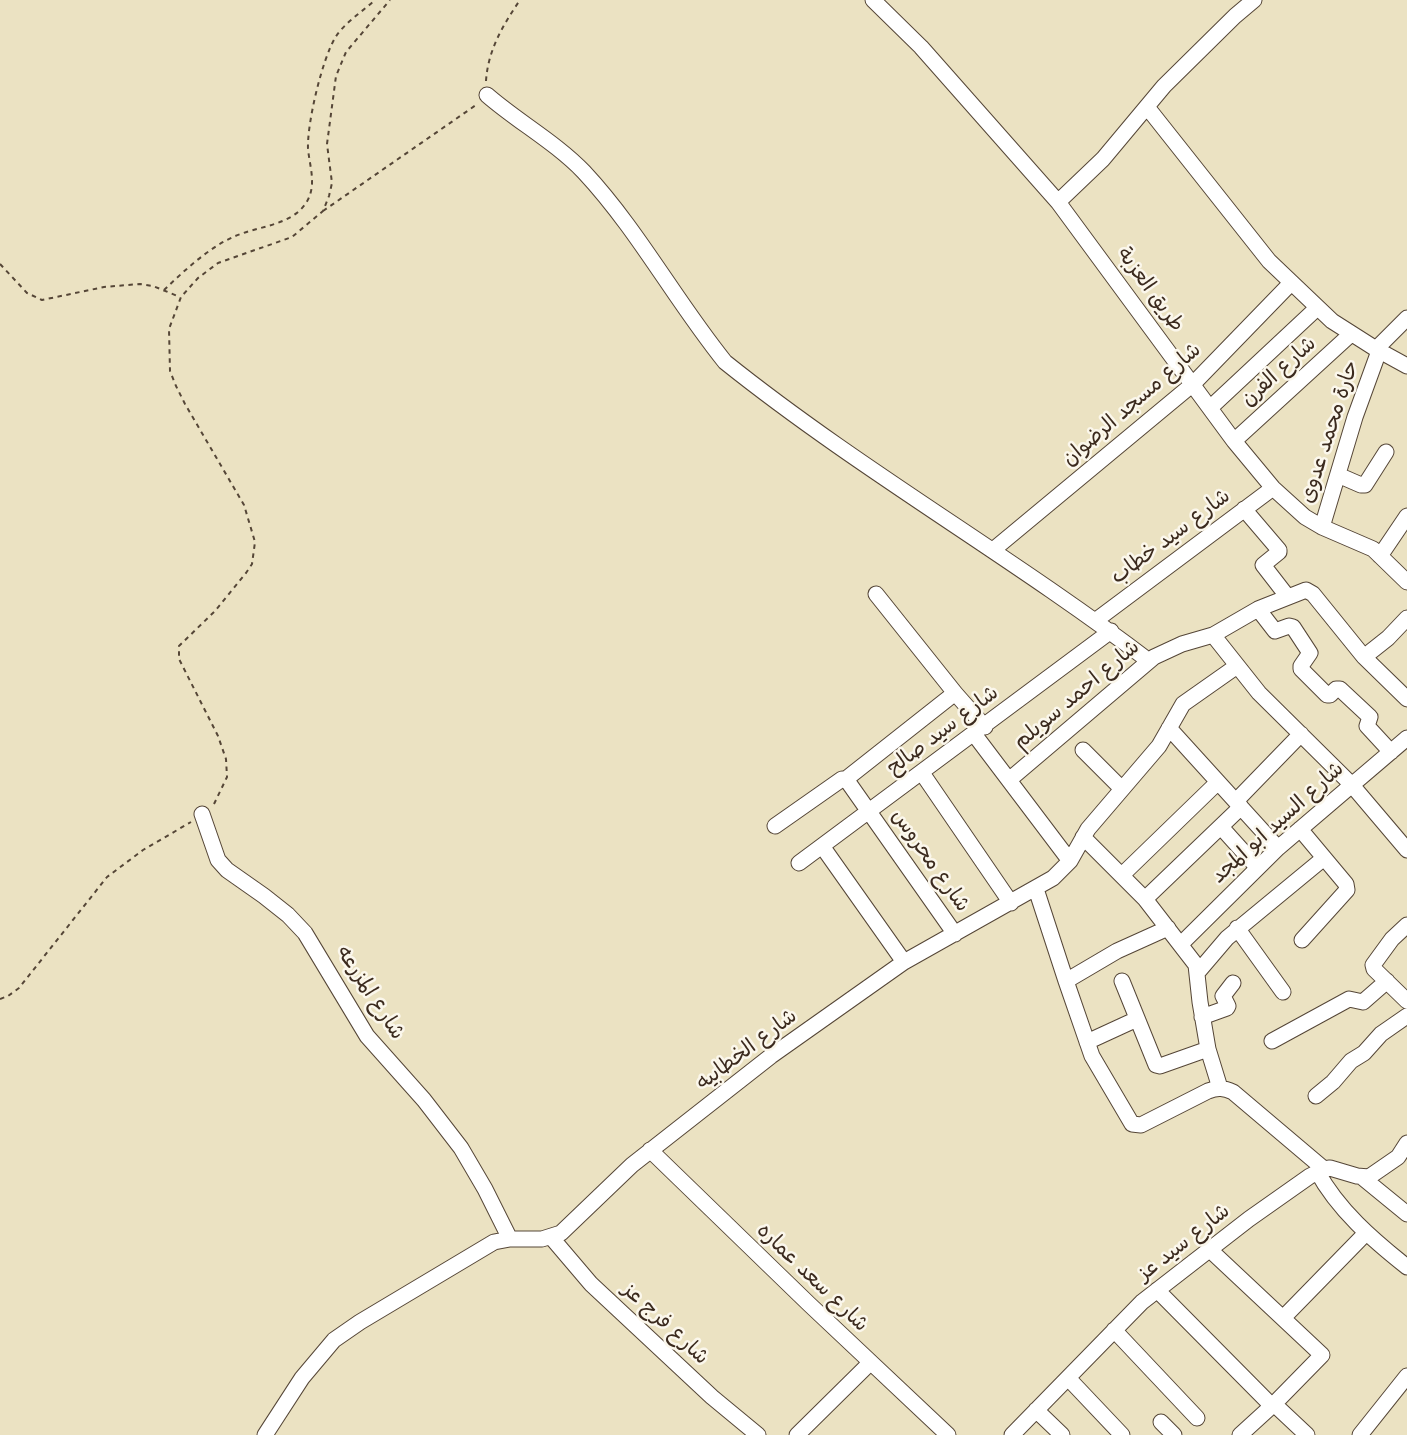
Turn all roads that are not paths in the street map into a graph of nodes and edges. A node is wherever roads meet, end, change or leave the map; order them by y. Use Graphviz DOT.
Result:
graph roads {
  1 [pos="873,0"];
  2 [pos="1254,0"];
  3 [pos="487,95"];
  4 [pos="1147,107"];
  5 [pos="1058,202"];
  6 [pos="1291,283"];
  7 [pos="1317,308"];
  8 [pos="1407,318"];
  9 [pos="1351,334"];
  10 [pos="1377,350"];
  11 [pos="1407,366"];
  12 [pos="1193,384"];
  13 [pos="1210,408"];
  14 [pos="1234,441"];
  15 [pos="1386,452"];
  16 [pos="1338,475"];
  17 [pos="1273,488"];
  18 [pos="1244,509"];
  19 [pos="1407,516"];
  20 [pos="1322,527"];
  21 [pos="993,550"];
  22 [pos="1380,556"];
  23 [pos="1407,582"];
  24 [pos="876,594"];
  25 [pos="1287,596"];
  26 [pos="1258,609"];
  27 [pos="1407,618"];
  28 [pos="1095,621"];
  29 [pos="1111,632"];
  30 [pos="1213,635"];
  31 [pos="1364,657"];
  32 [pos="1149,661"];
  33 [pos="1237,666"];
  34 [pos="955,693"];
  35 [pos="1407,699"];
  36 [pos="1169,728"];
  37 [pos="980,731"];
  38 [pos="1301,734"];
  39 [pos="1406,741"];
  40 [pos="1083,750"];
  41 [pos="1391,752"];
  42 [pos="922,773"];
  43 [pos="846,779"];
  44 [pos="1008,780"];
  45 [pos="1218,782"];
  46 [pos="1351,784"];
  47 [pos="1122,789"];
  48 [pos="1239,804"];
  49 [pos="870,812"];
  50 [pos="202,814"];
  51 [pos="776,826"];
  52 [pos="1221,827"];
  53 [pos="1300,829"];
  54 [pos="1083,837"];
  55 [pos="822,846"];
  56 [pos="1278,848"];
  57 [pos="1407,850"];
  58 [pos="1324,858"];
  59 [pos="1070,861"];
  60 [pos="799,864"];
  61 [pos="1257,867"];
  62 [pos="1122,875"];
  63 [pos="1036,889"];
  64 [pos="1146,899"];
  65 [pos="1011,903"];
  66 [pos="1407,925"];
  67 [pos="1168,928"];
  68 [pos="1237,928"];
  69 [pos="955,934"];
  70 [pos="1302,940"];
  71 [pos="1181,944"];
  72 [pos="904,962"];
  73 [pos="1198,972"];
  74 [pos="1066,981"];
  75 [pos="1122,981"];
  76 [pos="1387,981"];
  77 [pos="1233,984"];
  78 [pos="1283,992"];
  79 [pos="1407,1001"];
  80 [pos="1407,1016"];
  81 [pos="1202,1017"];
  82 [pos="1137,1019"];
  83 [pos="1272,1041"];
  84 [pos="1087,1042"];
  85 [pos="1208,1049"];
  86 [pos="1220,1088"];
  87 [pos="1316,1096"];
  88 [pos="1407,1143"];
  89 [pos="650,1150"];
  90 [pos="1321,1170"];
  91 [pos="1363,1178"];
  92 [pos="1407,1214"];
  93 [pos="1366,1233"];
  94 [pos="551,1237"];
  95 [pos="510,1239"];
  96 [pos="1209,1249"];
  97 [pos="1407,1267"];
  98 [pos="1157,1290"];
  99 [pos="1283,1318"];
  100 [pos="1114,1330"];
  101 [pos="870,1363"];
  102 [pos="1407,1376"];
  103 [pos="1068,1378"];
  104 [pos="1401,1396"];
  105 [pos="1273,1405"];
  106 [pos="1036,1410"];
  107 [pos="1197,1418"];
  108 [pos="1161,1422"];
  109 [pos="265,1435"];
  110 [pos="758,1435"];
  111 [pos="797,1435"];
  112 [pos="948,1435"];
  113 [pos="1013,1435"];
  114 [pos="1062,1435"];
  115 [pos="1122,1435"];
  116 [pos="1174,1435"];
  117 [pos="1240,1435"];
  118 [pos="1307,1435"];
  119 [pos="1360,1435"];
  1 -- 5 [label="street, طريق العزبة"];
  2 -- 4 [label="street"];
  3 -- 21 [label="street"];
  4 -- 5 [label="street"];
  4 -- 6 [label="street"];
  5 -- 12 [label="street, طريق العزبة"];
  6 -- 7 [label="street"];
  6 -- 12 [label="street, شارع مسجد الرضوان"];
  7 -- 9 [label="street"];
  7 -- 13 [label="street"];
  8 -- 10 [label="street"];
  9 -- 10 [label="street"];
  9 -- 14 [label="street, شارع الفرن"];
  10 -- 11 [label="street"];
  10 -- 16 [label="street, حارة محمد عدوى"];
  12 -- 13 [label="street, طريق العزبة"];
  12 -- 21 [label="street, شارع مسجد الرضوان"];
  13 -- 14 [label="street, طريق العزبة"];
  14 -- 17 [label="street, طريق العزبة"];
  15 -- 16 [label="street"];
  16 -- 20 [label="street, حارة محمد عدوى"];
  17 -- 18 [label="street, شارع سيد خطاب"];
  17 -- 20 [label="street, طريق العزبة"];
  18 -- 25 [label="street"];
  18 -- 28 [label="street, شارع سيد خطاب"];
  19 -- 22 [label="street"];
  20 -- 22 [label="street, طريق العزبة"];
  21 -- 28 [label="street"];
  22 -- 23 [label="street, طريق العزبة"];
  24 -- 34 [label="street"];
  25 -- 26 [label="street, شارع احمد سويلم"];
  25 -- 31 [label="street, شارع احمد سويلم"];
  26 -- 30 [label="street, شارع احمد سويلم"];
  26 -- 41 [label="street"];
  27 -- 31 [label="street"];
  28 -- 29 [label="street"];
  29 -- 32 [label="street"];
  29 -- 37 [label="street, شارع سيد صالح"];
  30 -- 32 [label="street, شارع احمد سويلم"];
  30 -- 33 [label="street"];
  31 -- 35 [label="street"];
  32 -- 44 [label="street, شارع احمد سويلم"];
  33 -- 36 [label="street, شارع الخطابيه"];
  33 -- 38 [label="street"];
  34 -- 37 [label="street"];
  34 -- 43 [label="street"];
  36 -- 45 [label="street"];
  36 -- 47 [label="street, شارع الخطابيه"];
  37 -- 42 [label="street, شارع سيد صالح"];
  37 -- 44 [label="street"];
  38 -- 46 [label="street"];
  38 -- 48 [label="street"];
  39 -- 41 [label="street, شارع السيد ابو المجد"];
  40 -- 47 [label="street"];
  41 -- 46 [label="street, شارع السيد ابو المجد"];
  42 -- 49 [label="street, شارع سيد صالح"];
  42 -- 65 [label="street"];
  43 -- 49 [label="street, شارع محروس"];
  43 -- 51 [label="street"];
  44 -- 59 [label="street"];
  45 -- 48 [label="street"];
  45 -- 62 [label="street"];
  46 -- 53 [label="street, شارع السيد ابو المجد"];
  46 -- 57 [label="street"];
  47 -- 54 [label="street, شارع الخطابيه"];
  48 -- 52 [label="street"];
  48 -- 56 [label="street"];
  49 -- 55 [label="street, شارع سيد صالح"];
  49 -- 69 [label="street, شارع محروس"];
  50 -- 95 [label="street, شارع المزرعه"];
  52 -- 61 [label="street"];
  52 -- 64 [label="street"];
  53 -- 56 [label="street, شارع السيد ابو المجد"];
  53 -- 58 [label="street"];
  54 -- 59 [label="street, شارع الخطابيه"];
  54 -- 62 [label="street"];
  55 -- 60 [label="street, شارع سيد صالح"];
  55 -- 72 [label="street"];
  56 -- 61 [label="street, شارع السيد ابو المجد"];
  58 -- 68 [label="street"];
  58 -- 70 [label="street"];
  59 -- 63 [label="street, شارع الخطابيه"];
  61 -- 71 [label="street, شارع السيد ابو المجد"];
  62 -- 64 [label="street"];
  63 -- 65 [label="street, شارع الخطابيه"];
  63 -- 74 [label="street"];
  64 -- 67 [label="street"];
  65 -- 69 [label="street, شارع الخطابيه"];
  66 -- 76 [label="street"];
  67 -- 71 [label="street"];
  67 -- 74 [label="street"];
  68 -- 73 [label="street"];
  68 -- 78 [label="street"];
  69 -- 72 [label="street, شارع الخطابيه"];
  71 -- 73 [label="street"];
  72 -- 89 [label="street, شارع الخطابيه"];
  73 -- 81 [label="street"];
  74 -- 84 [label="street"];
  75 -- 82 [label="street"];
  76 -- 79 [label="street"];
  76 -- 83 [label="street"];
  77 -- 81 [label="street"];
  80 -- 87 [label="street"];
  81 -- 85 [label="street"];
  82 -- 84 [label="street"];
  82 -- 85 [label="street"];
  84 -- 86 [label="street"];
  85 -- 86 [label="street"];
  86 -- 90 [label="street"];
  88 -- 91 [label="street"];
  89 -- 94 [label="street, شارع الخطابيه"];
  89 -- 101 [label="street, شارع سعد عماره"];
  90 -- 91 [label="street"];
  90 -- 93 [label="street"];
  90 -- 96 [label="street, شارع سيد عز"];
  91 -- 92 [label="street"];
  93 -- 97 [label="street"];
  93 -- 99 [label="street"];
  94 -- 95 [label="street"];
  94 -- 110 [label="street, شارع فرج عز"];
  95 -- 109 [label="street"];
  96 -- 98 [label="street, شارع سيد عز"];
  96 -- 99 [label="street"];
  98 -- 100 [label="street, شارع سيد عز"];
  98 -- 105 [label="street"];
  99 -- 105 [label="street"];
  100 -- 103 [label="street, شارع سيد عز"];
  100 -- 107 [label="street"];
  101 -- 111 [label="street"];
  101 -- 112 [label="street, شارع سعد عماره"];
  102 -- 104 [label="street"];
  103 -- 106 [label="street, شارع سيد عز"];
  103 -- 115 [label="street"];
  104 -- 119 [label="street"];
  105 -- 117 [label="street"];
  105 -- 118 [label="street"];
  106 -- 113 [label="street, شارع سيد عز"];
  106 -- 114 [label="street"];
  108 -- 116 [label="street"];
}
